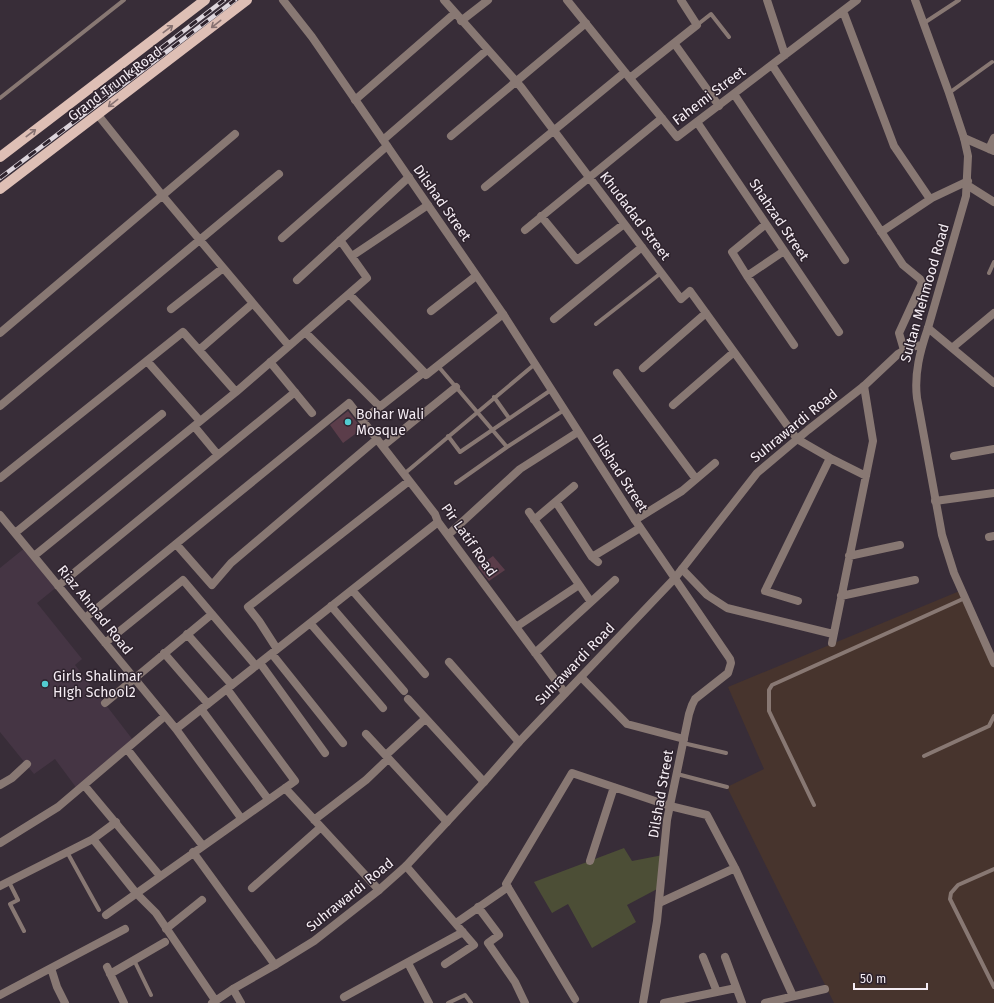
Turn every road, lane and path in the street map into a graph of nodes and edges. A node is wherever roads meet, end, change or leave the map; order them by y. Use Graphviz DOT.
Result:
graph roads {
  1 [pos="124,0"];
  2 [pos="205,0"];
  3 [pos="247,0"];
  4 [pos="283,0"];
  5 [pos="444,0"];
  6 [pos="488,0"];
  7 [pos="567,0"];
  8 [pos="681,0"];
  9 [pos="767,0"];
  10 [pos="858,0"];
  11 [pos="915,0"];
  12 [pos="959,0"];
  13 [pos="846,6"];
  14 [pos="455,13"];
  15 [pos="461,21"];
  16 [pos="586,23"];
  17 [pos="923,23"];
  18 [pos="697,24"];
  19 [pos="729,37"];
  20 [pos="674,43"];
  21 [pos="487,50"];
  22 [pos="785,55"];
  23 [pos="992,62"];
  24 [pos="772,65"];
  25 [pos="628,75"];
  26 [pos="516,81"];
  27 [pos="949,93"];
  28 [pos="734,94"];
  29 [pos="0,98"];
  30 [pos="355,100"];
  31 [pos="719,106"];
  32 [pos="98,115"];
  33 [pos="662,118"];
  34 [pos="697,122"];
  35 [pos="554,130"];
  36 [pos="235,134"];
  37 [pos="451,136"];
  38 [pos="964,138"];
  39 [pos="994,138"];
  40 [pos="385,143"];
  41 [pos="992,150"];
  42 [pos="0,157"];
  43 [pos="279,174"];
  44 [pos="409,177"];
  45 [pos="589,177"];
  46 [pos="967,183"];
  47 [pos="485,187"];
  48 [pos="0,189"];
  49 [pos="162,195"];
  50 [pos="930,199"];
  51 [pos="994,202"];
  52 [pos="428,205"];
  53 [pos="541,216"];
  54 [pos="624,224"];
  55 [pos="766,224"];
  56 [pos="525,230"];
  57 [pos="881,232"];
  58 [pos="282,238"];
  59 [pos="199,240"];
  60 [pos="340,240"];
  61 [pos="642,247"];
  62 [pos="784,251"];
  63 [pos="352,256"];
  64 [pos="845,260"];
  65 [pos="994,262"];
  66 [pos="222,268"];
  67 [pos="661,273"];
  68 [pos="989,274"];
  69 [pos="476,276"];
  70 [pos="747,276"];
  71 [pos="297,280"];
  72 [pos="349,294"];
  73 [pos="252,304"];
  74 [pos="171,308"];
  75 [pos="431,311"];
  76 [pos="706,313"];
  77 [pos="994,313"];
  78 [pos="503,314"];
  79 [pos="554,319"];
  80 [pos="596,324"];
  81 [pos="928,328"];
  82 [pos="305,332"];
  83 [pos="839,332"];
  84 [pos="0,333"];
  85 [pos="794,345"];
  86 [pos="922,345"];
  87 [pos="288,346"];
  88 [pos="952,348"];
  89 [pos="199,350"];
  90 [pos="904,350"];
  91 [pos="734,352"];
  92 [pos="147,361"];
  93 [pos="270,362"];
  94 [pos="534,364"];
  95 [pos="438,366"];
  96 [pos="643,368"];
  97 [pos="424,372"];
  98 [pos="617,373"];
  99 [pos="994,383"];
  100 [pos="864,386"];
  101 [pos="456,387"];
  102 [pos="551,390"];
  103 [pos="236,392"];
  104 [pos="295,392"];
  105 [pos="494,397"];
  106 [pos="672,405"];
  107 [pos="0,406"];
  108 [pos="380,407"];
  109 [pos="564,410"];
  110 [pos="477,412"];
  111 [pos="312,413"];
  112 [pos="162,414"];
  113 [pos="509,418"];
  114 [pos="363,420"];
  115 [pos="197,424"];
  116 [pos="493,429"];
  117 [pos="578,432"];
  118 [pos="448,436"];
  119 [pos="377,439"];
  120 [pos="797,439"];
  121 [pos="383,446"];
  122 [pos="507,447"];
  123 [pos="994,450"];
  124 [pos="218,455"];
  125 [pos="954,456"];
  126 [pos="830,458"];
  127 [pos="715,463"];
  128 [pos="866,476"];
  129 [pos="407,477"];
  130 [pos="0,478"];
  131 [pos="696,479"];
  132 [pos="456,483"];
  133 [pos="574,486"];
  134 [pos="994,493"];
  135 [pos="935,501"];
  136 [pos="556,502"];
  137 [pos="529,512"];
  138 [pos="2,520"];
  139 [pos="534,520"];
  140 [pos="635,520"];
  141 [pos="438,522"];
  142 [pos="640,528"];
  143 [pos="16,533"];
  144 [pos="448,535"];
  145 [pos="176,544"];
  146 [pos="900,545"];
  147 [pos="34,556"];
  148 [pos="849,556"];
  149 [pos="682,569"];
  150 [pos="675,578"];
  151 [pos="616,580"];
  152 [pos="915,580"];
  153 [pos="579,585"];
  154 [pos="58,586"];
  155 [pos="352,590"];
  156 [pos="841,596"];
  157 [pos="966,598"];
  158 [pos="798,601"];
  159 [pos="591,602"];
  160 [pos="332,606"];
  161 [pos="212,614"];
  162 [pos="85,618"];
  163 [pos="310,623"];
  164 [pos="516,627"];
  165 [pos="187,634"];
  166 [pos="833,634"];
  167 [pos="105,643"];
  168 [pos="832,643"];
  169 [pos="274,651"];
  170 [pos="164,653"];
  171 [pos="535,653"];
  172 [pos="449,662"];
  173 [pos="994,663"];
  174 [pos="258,665"];
  175 [pos="425,674"];
  176 [pos="581,677"];
  177 [pos="134,678"];
  178 [pos="230,687"];
  179 [pos="404,691"];
  180 [pos="565,693"];
  181 [pos="408,699"];
  182 [pos="105,703"];
  183 [pos="208,704"];
  184 [pos="383,708"];
  185 [pos="201,709"];
  186 [pos="165,716"];
  187 [pos="994,716"];
  188 [pos="426,719"];
  189 [pos="176,729"];
  190 [pos="366,734"];
  191 [pos="683,741"];
  192 [pos="519,742"];
  193 [pos="344,743"];
  194 [pos="127,749"];
  195 [pos="325,753"];
  196 [pos="726,753"];
  197 [pos="924,756"];
  198 [pos="387,757"];
  199 [pos="27,764"];
  200 [pos="676,774"];
  201 [pos="484,782"];
  202 [pos="0,785"];
  203 [pos="84,785"];
  204 [pos="614,787"];
  205 [pos="727,787"];
  206 [pos="284,788"];
  207 [pos="268,799"];
  208 [pos="814,805"];
  209 [pos="670,806"];
  210 [pos="241,818"];
  211 [pos="314,820"];
  212 [pos="116,822"];
  213 [pos="447,822"];
  214 [pos="321,827"];
  215 [pos="93,839"];
  216 [pos="0,843"];
  217 [pos="202,846"];
  218 [pos="67,852"];
  219 [pos="193,852"];
  220 [pos="590,861"];
  221 [pos="406,866"];
  222 [pos="735,868"];
  223 [pos="994,869"];
  224 [pos="160,876"];
  225 [pos="9,882"];
  226 [pos="0,886"];
  227 [pos="508,887"];
  228 [pos="252,888"];
  229 [pos="379,890"];
  230 [pos="136,893"];
  231 [pos="202,900"];
  232 [pos="659,903"];
  233 [pos="478,907"];
  234 [pos="103,912"];
  235 [pos="456,923"];
  236 [pos="125,929"];
  237 [pos="166,929"];
  238 [pos="24,931"];
  239 [pos="463,932"];
  240 [pos="165,942"];
  241 [pos="703,957"];
  242 [pos="725,957"];
  243 [pos="134,960"];
  244 [pos="408,963"];
  245 [pos="445,964"];
  246 [pos="275,965"];
  247 [pos="51,968"];
  248 [pos="736,988"];
  249 [pos="994,988"];
  250 [pos="233,989"];
  251 [pos="825,989"];
  252 [pos="717,992"];
  253 [pos="0,995"];
  254 [pos="151,995"];
  255 [pos="793,996"];
  256 [pos="344,997"];
  257 [pos="575,999"];
  258 [pos="213,1002"];
  259 [pos="65,1003"];
  260 [pos="124,1003"];
  261 [pos="241,1003"];
  262 [pos="429,1003"];
  263 [pos="448,1003"];
  264 [pos="471,1003"];
  265 [pos="525,1003"];
  266 [pos="643,1003"];
  267 [pos="664,1003"];
  268 [pos="742,1003"];
  269 [pos="765,1003"];
  1 -- 29 [label="lane"];
  42 -- 2 [label="main road, Grand Trunk Road, one-way"];
  3 -- 32 [label="main road, Grand Trunk Road, one-way"];
  4 -- 30 [label="street, Dilshad Street"];
  5 -- 14 [label="street, Khudadad Street"];
  6 -- 15 [label="street"];
  7 -- 16 [label="street, Fahemi Street"];
  8 -- 18 [label="street"];
  9 -- 22 [label="street"];
  10 -- 13 [label="street, Fahemi Street"];
  11 -- 17 [label="street, Sultan Mehmood Road"];
  12 -- 17 [label="lane"];
  13 -- 22 [label="street, Fahemi Street"];
  13 -- 50 [label="street"];
  14 -- 15 [label="street, Khudadad Street"];
  14 -- 30 [label="street"];
  15 -- 21 [label="street, Khudadad Street"];
  16 -- 25 [label="street, Fahemi Street"];
  16 -- 26 [label="street"];
  17 -- 27 [label="street, Sultan Mehmood Road"];
  18 -- 19 [label="lane"];
  18 -- 20 [label="street"];
  20 -- 25 [label="street"];
  20 -- 31 [label="street"];
  21 -- 26 [label="street, Khudadad Street"];
  21 -- 40 [label="street"];
  22 -- 24 [label="street, Fahemi Street"];
  23 -- 27 [label="lane"];
  24 -- 28 [label="street, Fahemi Street"];
  24 -- 57 [label="street"];
  25 -- 33 [label="street, Fahemi Street"];
  25 -- 35 [label="street"];
  26 -- 35 [label="street, Khudadad Street"];
  26 -- 37 [label="street"];
  27 -- 38 [label="street, Sultan Mehmood Road"];
  28 -- 31 [label="street, Fahemi Street"];
  28 -- 64 [label="street"];
  30 -- 40 [label="street, Dilshad Street"];
  31 -- 34 [label="street, Fahemi Street"];
  32 -- 48 [label="main road, Grand Trunk Road"];
  32 -- 49 [label="street"];
  33 -- 34 [label="street, Fahemi Street"];
  33 -- 45 [label="street"];
  34 -- 55 [label="street, Shahzad Street"];
  35 -- 45 [label="street, Khudadad Street"];
  35 -- 47 [label="street"];
  36 -- 49 [label="street"];
  38 -- 41 [label="street"];
  38 -- 46 [label="street, Sultan Mehmood Road"];
  39 -- 41 [label="street"];
  40 -- 44 [label="street, Dilshad Street"];
  40 -- 58 [label="street"];
  43 -- 59 [label="street"];
  44 -- 52 [label="street, Dilshad Street"];
  44 -- 60 [label="street"];
  45 -- 53 [label="street"];
  45 -- 54 [label="street, Khudadad Street"];
  46 -- 50 [label="street"];
  46 -- 51 [label="street"];
  46 -- 81 [label="street, Sultan Mehmood Road"];
  49 -- 59 [label="street"];
  49 -- 84 [label="street"];
  50 -- 57 [label="street"];
  52 -- 63 [label="street"];
  52 -- 69 [label="street, Dilshad Street"];
  53 -- 54 [label="street"];
  53 -- 56 [label="street"];
  54 -- 61 [label="street, Khudadad Street"];
  55 -- 62 [label="street, Shahzad Street"];
  55 -- 70 [label="street"];
  57 -- 90 [label="street"];
  59 -- 66 [label="street"];
  59 -- 107 [label="street"];
  60 -- 63 [label="street"];
  60 -- 71 [label="street"];
  61 -- 67 [label="street, Khudadad Street"];
  61 -- 79 [label="street"];
  62 -- 70 [label="street"];
  62 -- 83 [label="street, Shahzad Street"];
  63 -- 72 [label="street"];
  65 -- 68 [label="lane"];
  66 -- 73 [label="street"];
  66 -- 74 [label="street"];
  67 -- 76 [label="street, Khudadad Street"];
  67 -- 80 [label="lane"];
  69 -- 75 [label="street"];
  69 -- 78 [label="street, Dilshad Street"];
  70 -- 85 [label="street"];
  72 -- 82 [label="street"];
  72 -- 97 [label="street"];
  73 -- 87 [label="street"];
  73 -- 89 [label="street"];
  76 -- 91 [label="street, Khudadad Street"];
  76 -- 96 [label="street"];
  77 -- 88 [label="street"];
  78 -- 94 [label="street, Dilshad Street"];
  78 -- 95 [label="street"];
  81 -- 86 [label="street, Sultan Mehmood Road"];
  81 -- 88 [label="street"];
  82 -- 87 [label="street"];
  82 -- 108 [label="street"];
  86 -- 90 [label="street, Suhrawardi Road"];
  86 -- 135 [label="street, Sultan Mehmood Road"];
  87 -- 93 [label="street"];
  88 -- 99 [label="street"];
  89 -- 92 [label="street"];
  89 -- 103 [label="street"];
  90 -- 100 [label="street, Suhrawardi Road"];
  91 -- 106 [label="street"];
  91 -- 120 [label="street, Khudadad Street"];
  92 -- 115 [label="street"];
  92 -- 130 [label="street"];
  93 -- 103 [label="street"];
  93 -- 104 [label="street"];
  94 -- 102 [label="street, Dilshad Street"];
  94 -- 105 [label="lane"];
  95 -- 97 [label="street"];
  95 -- 101 [label="lane"];
  97 -- 108 [label="street"];
  98 -- 131 [label="street"];
  100 -- 120 [label="street, Suhrawardi Road"];
  100 -- 128 [label="street"];
  101 -- 110 [label="lane"];
  101 -- 121 [label="street"];
  102 -- 109 [label="street, Dilshad Street"];
  102 -- 113 [label="lane"];
  103 -- 115 [label="street"];
  104 -- 111 [label="street"];
  104 -- 124 [label="street"];
  105 -- 110 [label="lane"];
  105 -- 113 [label="lane"];
  108 -- 114 [label="street"];
  109 -- 117 [label="street, Dilshad Street"];
  109 -- 122 [label="lane"];
  110 -- 116 [label="lane"];
  110 -- 118 [label="lane"];
  112 -- 143 [label="street"];
  113 -- 116 [label="lane"];
  114 -- 119 [label="street, Pir Latif Road"];
  114 -- 145 [label="street, Pir Latif Road"];
  115 -- 124 [label="street"];
  115 -- 147 [label="street"];
  116 -- 118 [label="lane"];
  116 -- 122 [label="lane"];
  117 -- 140 [label="street, Dilshad Street"];
  117 -- 144 [label="street"];
  118 -- 129 [label="lane"];
  119 -- 121 [label="street, Pir Latif Road"];
  119 -- 145 [label="street"];
  120 -- 126 [label="street"];
  120 -- 149 [label="street, Suhrawardi Road"];
  121 -- 129 [label="street, Pir Latif Road"];
  122 -- 132 [label="lane"];
  123 -- 125 [label="street"];
  124 -- 154 [label="street"];
  126 -- 128 [label="street"];
  126 -- 158 [label="street"];
  127 -- 131 [label="street"];
  128 -- 148 [label="street"];
  129 -- 141 [label="street, Pir Latif Road"];
  129 -- 169 [label="street"];
  131 -- 140 [label="street"];
  133 -- 136 [label="street"];
  134 -- 135 [label="street"];
  135 -- 157 [label="street, Sultan Mehmood Road"];
  136 -- 139 [label="street"];
  136 -- 142 [label="street"];
  137 -- 139 [label="street"];
  138 -- 143 [label="street, Riaz Ahmad Road"];
  139 -- 153 [label="street"];
  140 -- 142 [label="street, Dilshad Street"];
  141 -- 144 [label="street, Pir Latif Road"];
  141 -- 155 [label="street"];
  142 -- 150 [label="street, Dilshad Street"];
  143 -- 147 [label="street, Riaz Ahmad Road"];
  144 -- 164 [label="street, Pir Latif Road"];
  145 -- 162 [label="street"];
  146 -- 148 [label="street"];
  147 -- 154 [label="street, Riaz Ahmad Road"];
  148 -- 156 [label="street"];
  149 -- 150 [label="street, Suhrawardi Road"];
  149 -- 166 [label="street"];
  150 -- 176 [label="street, Suhrawardi Road"];
  150 -- 191 [label="street, Dilshad Street"];
  151 -- 159 [label="street"];
  152 -- 156 [label="street"];
  153 -- 159 [label="street"];
  153 -- 164 [label="street"];
  154 -- 162 [label="street, Riaz Ahmad Road"];
  155 -- 160 [label="street"];
  155 -- 175 [label="street"];
  156 -- 166 [label="street"];
  157 -- 173 [label="street, Sultan Mehmood Road"];
  157 -- 208 [label="lane"];
  159 -- 171 [label="street"];
  160 -- 163 [label="street"];
  160 -- 179 [label="street"];
  161 -- 165 [label="street"];
  161 -- 167 [label="street"];
  161 -- 174 [label="street"];
  162 -- 167 [label="street, Riaz Ahmad Road"];
  163 -- 169 [label="street"];
  163 -- 184 [label="street"];
  164 -- 171 [label="street, Pir Latif Road"];
  165 -- 170 [label="street"];
  165 -- 178 [label="street"];
  166 -- 168 [label="street"];
  167 -- 177 [label="street, Riaz Ahmad Road"];
  169 -- 174 [label="street"];
  169 -- 193 [label="street"];
  170 -- 177 [label="street"];
  170 -- 183 [label="street"];
  171 -- 180 [label="street, Pir Latif Road"];
  172 -- 192 [label="street"];
  174 -- 178 [label="street"];
  174 -- 195 [label="street"];
  176 -- 180 [label="street, Suhrawardi Road"];
  176 -- 191 [label="street"];
  177 -- 182 [label="street"];
  177 -- 186 [label="street, Riaz Ahmad Road"];
  178 -- 183 [label="street"];
  178 -- 206 [label="street"];
  180 -- 192 [label="street, Suhrawardi Road"];
  181 -- 188 [label="street"];
  183 -- 185 [label="street"];
  185 -- 189 [label="street"];
  185 -- 207 [label="street"];
  186 -- 189 [label="street, Riaz Ahmad Road"];
  186 -- 194 [label="street"];
  187 -- 197 [label="lane"];
  188 -- 198 [label="street"];
  188 -- 201 [label="street"];
  189 -- 210 [label="street, Riaz Ahmad Road"];
  190 -- 198 [label="street"];
  191 -- 196 [label="lane"];
  191 -- 200 [label="street, Dilshad Street"];
  192 -- 201 [label="street, Suhrawardi Road"];
  194 -- 203 [label="street"];
  194 -- 217 [label="street"];
  198 -- 211 [label="street"];
  198 -- 213 [label="street"];
  199 -- 202 [label="street"];
  200 -- 205 [label="lane"];
  200 -- 209 [label="street, Dilshad Street"];
  201 -- 213 [label="street, Suhrawardi Road"];
  203 -- 212 [label="street"];
  203 -- 216 [label="street"];
  204 -- 209 [label="street"];
  204 -- 220 [label="street"];
  204 -- 227 [label="street"];
  206 -- 207 [label="street"];
  206 -- 211 [label="street"];
  207 -- 210 [label="street"];
  209 -- 222 [label="street"];
  209 -- 232 [label="street, Dilshad Street"];
  210 -- 217 [label="street"];
  211 -- 214 [label="street"];
  212 -- 215 [label="street"];
  212 -- 224 [label="street"];
  213 -- 221 [label="street, Suhrawardi Road"];
  214 -- 228 [label="street"];
  214 -- 229 [label="street"];
  215 -- 218 [label="street"];
  215 -- 230 [label="street"];
  217 -- 219 [label="street"];
  218 -- 225 [label="street"];
  218 -- 234 [label="lane"];
  219 -- 224 [label="street"];
  219 -- 246 [label="street"];
  221 -- 229 [label="street, Suhrawardi Road"];
  221 -- 235 [label="street"];
  222 -- 232 [label="street"];
  222 -- 255 [label="street"];
  223 -- 249 [label="lane"];
  224 -- 230 [label="street"];
  225 -- 226 [label="street"];
  225 -- 238 [label="lane"];
  227 -- 233 [label="street"];
  227 -- 257 [label="street"];
  229 -- 246 [label="street, Suhrawardi Road"];
  230 -- 234 [label="street"];
  230 -- 237 [label="street"];
  231 -- 237 [label="street"];
  232 -- 266 [label="street, Dilshad Street"];
  233 -- 235 [label="street"];
  233 -- 265 [label="street"];
  235 -- 239 [label="street"];
  236 -- 247 [label="street"];
  237 -- 258 [label="street"];
  239 -- 244 [label="street"];
  239 -- 245 [label="street"];
  240 -- 243 [label="street"];
  241 -- 252 [label="street"];
  242 -- 248 [label="street"];
  243 -- 254 [label="lane"];
  243 -- 260 [label="street"];
  244 -- 256 [label="street"];
  244 -- 262 [label="street"];
  246 -- 250 [label="street, Suhrawardi Road"];
  247 -- 253 [label="street"];
  247 -- 259 [label="street"];
  248 -- 252 [label="street"];
  248 -- 268 [label="street"];
  250 -- 258 [label="street, Suhrawardi Road"];
  250 -- 261 [label="street"];
  251 -- 255 [label="street"];
  252 -- 267 [label="street"];
  255 -- 269 [label="street"];
  263 -- 264 [label="lane"];
}
